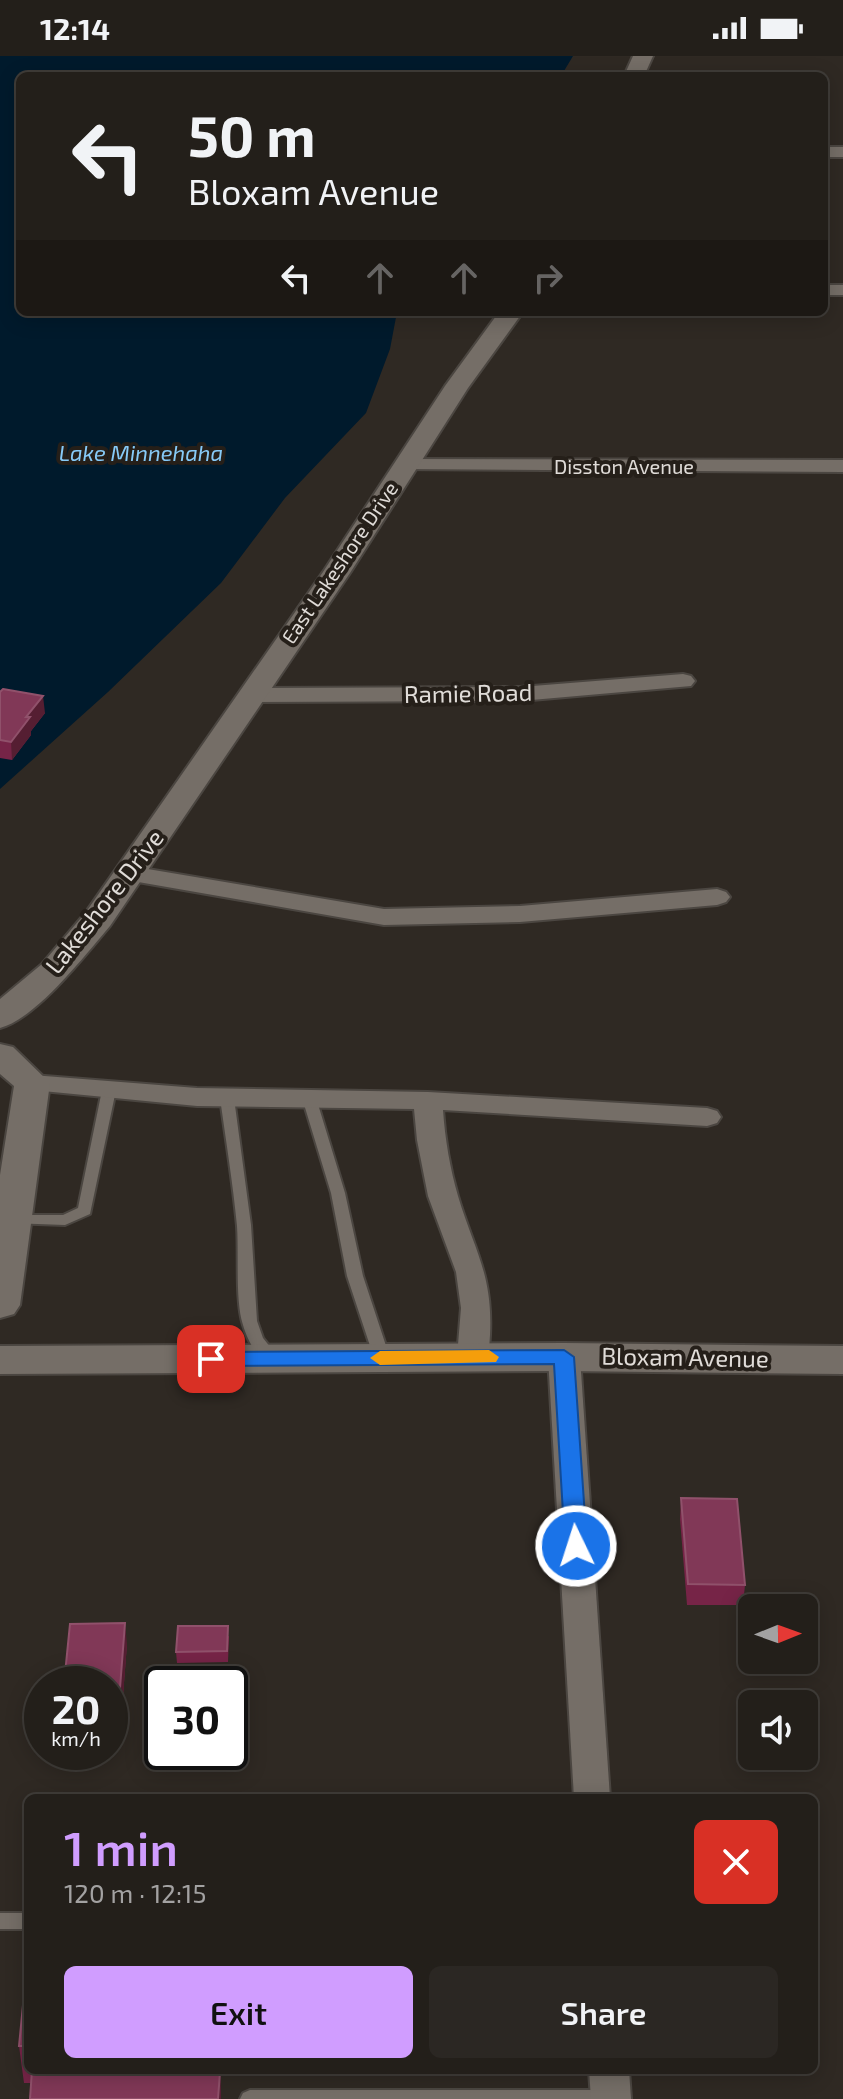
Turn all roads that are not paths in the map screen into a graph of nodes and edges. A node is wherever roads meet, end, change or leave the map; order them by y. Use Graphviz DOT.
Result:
graph roads {
  1 [pos="508,316"];
  2 [pos="405,465"];
  3 [pos="843,466"];
  4 [pos="683,681"];
  5 [pos="254,695"];
  6 [pos="172,816"];
  7 [pos="130,874"];
  8 [pos="717,897"];
  9 [pos="0,1017"];
  10 [pos="0,1055"];
  11 [pos="32,1083"];
  12 [pos="109,1090"];
  13 [pos="227,1098"];
  14 [pos="310,1101"];
  15 [pos="428,1101"];
  16 [pos="707,1117"];
  17 [pos="11,1221"];
  18 [pos="0,1305"];
  19 [pos="473,1357"];
  20 [pos="564,1357"];
  21 [pos="382,1358"];
  22 [pos="271,1359"];
  23 [pos="0,1360"];
  24 [pos="843,1360"];
  25 [pos="592,1794"];
  26 [pos="0,1921"];
  27 [pos="24,1921"];
  28 [pos="609,2074"];
  29 [pos="250,2099"];
  30 [pos="611,2099"];
  1 -- 2 [label="street, East Lakeshore Drive"];
  2 -- 3 [label="street, Disston Avenue"];
  2 -- 5 [label="street, East Lakeshore Drive"];
  4 -- 5 [label="street, Ramie Road"];
  5 -- 6 [label="street, East Lakeshore Drive"];
  6 -- 7 [label="street, Lakeshore Drive"];
  7 -- 8 [label="street"];
  7 -- 9 [label="street, Lakeshore Drive"];
  10 -- 11 [label="street"];
  11 -- 12 [label="street"];
  11 -- 17 [label="street"];
  12 -- 13 [label="street"];
  12 -- 17 [label="lane"];
  13 -- 14 [label="street"];
  13 -- 22 [label="lane"];
  14 -- 15 [label="street"];
  14 -- 21 [label="lane"];
  15 -- 16 [label="street"];
  15 -- 19 [label="street"];
  17 -- 18 [label="street"];
  19 -- 20 [label="street, Bloxam Avenue"];
  19 -- 21 [label="street, Bloxam Avenue"];
  20 -- 24 [label="street, Bloxam Avenue"];
  20 -- 25 [label="street"];
  21 -- 22 [label="street, Bloxam Avenue"];
  22 -- 23 [label="street, Bloxam Avenue"];
  26 -- 27 [label="lane"];
  28 -- 30 [label="street"];
  29 -- 30 [label="lane"];
}
